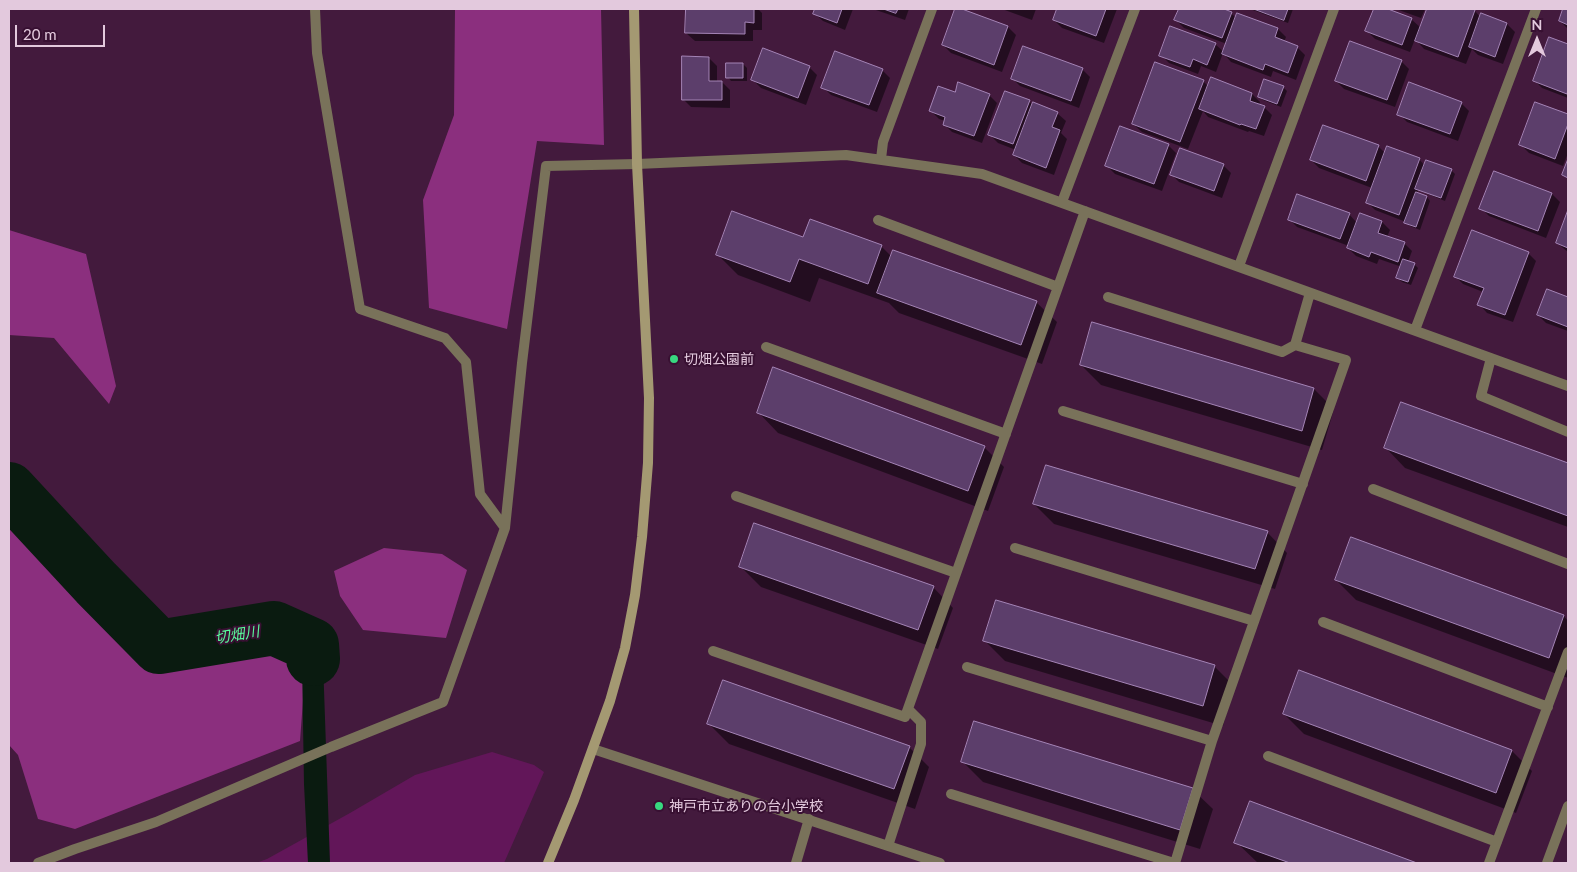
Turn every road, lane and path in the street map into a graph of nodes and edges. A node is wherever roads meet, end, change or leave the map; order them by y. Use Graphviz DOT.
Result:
graph roads {
  1 [pos="315,9"];
  2 [pos="634,9"];
  3 [pos="932,9"];
  4 [pos="1134,9"];
  5 [pos="1334,9"];
  6 [pos="1536,9"];
  7 [pos="881,159"];
  8 [pos="637,164"];
  9 [pos="1062,202"];
  10 [pos="1085,211"];
  11 [pos="878,220"];
  12 [pos="1239,266"];
  13 [pos="1058,287"];
  14 [pos="1310,293"];
  15 [pos="1108,297"];
  16 [pos="1415,330"];
  17 [pos="1294,345"];
  18 [pos="766,347"];
  19 [pos="1490,358"];
  20 [pos="1568,386"];
  21 [pos="1063,411"];
  22 [pos="1568,432"];
  23 [pos="1006,434"];
  24 [pos="1303,484"];
  25 [pos="1372,489"];
  26 [pos="736,496"];
  27 [pos="505,528"];
  28 [pos="1015,548"];
  29 [pos="1568,564"];
  30 [pos="956,573"];
  31 [pos="1254,621"];
  32 [pos="1323,622"];
  33 [pos="713,651"];
  34 [pos="1568,652"];
  35 [pos="967,667"];
  36 [pos="1548,707"];
  37 [pos="908,710"];
  38 [pos="1212,742"];
  39 [pos="593,749"];
  40 [pos="1268,756"];
  41 [pos="951,794"];
  42 [pos="1568,806"];
  43 [pos="809,819"];
  44 [pos="1497,842"];
  45 [pos="888,846"];
  46 [pos="38,863"];
  47 [pos="548,863"];
  48 [pos="796,863"];
  49 [pos="940,863"];
  50 [pos="1174,863"];
  51 [pos="1489,863"];
  52 [pos="1547,863"];
  1 -- 27 [label="street"];
  2 -- 8 [label="street"];
  3 -- 7 [label="street"];
  4 -- 9 [label="street"];
  5 -- 12 [label="street"];
  6 -- 16 [label="street"];
  7 -- 8 [label="street"];
  7 -- 9 [label="street"];
  8 -- 27 [label="street"];
  8 -- 39 [label="street"];
  9 -- 10 [label="street"];
  10 -- 12 [label="street"];
  10 -- 13 [label="street"];
  11 -- 13 [label="street"];
  12 -- 14 [label="street"];
  13 -- 23 [label="street"];
  14 -- 16 [label="street"];
  14 -- 17 [label="street"];
  15 -- 17 [label="street"];
  16 -- 19 [label="street"];
  17 -- 24 [label="street"];
  18 -- 23 [label="street"];
  19 -- 20 [label="street"];
  19 -- 22 [label="street"];
  21 -- 24 [label="street"];
  23 -- 30 [label="street"];
  24 -- 31 [label="street"];
  25 -- 29 [label="street"];
  26 -- 30 [label="street"];
  27 -- 46 [label="street"];
  28 -- 31 [label="street"];
  30 -- 37 [label="street"];
  31 -- 38 [label="street"];
  32 -- 36 [label="street"];
  33 -- 37 [label="street"];
  34 -- 36 [label="street"];
  35 -- 38 [label="street"];
  36 -- 44 [label="street"];
  37 -- 45 [label="street"];
  38 -- 50 [label="street"];
  39 -- 43 [label="street"];
  39 -- 47 [label="street"];
  40 -- 44 [label="street"];
  41 -- 50 [label="street"];
  42 -- 52 [label="street"];
  43 -- 45 [label="street"];
  43 -- 48 [label="street"];
  44 -- 51 [label="street"];
  45 -- 49 [label="street"];
}
